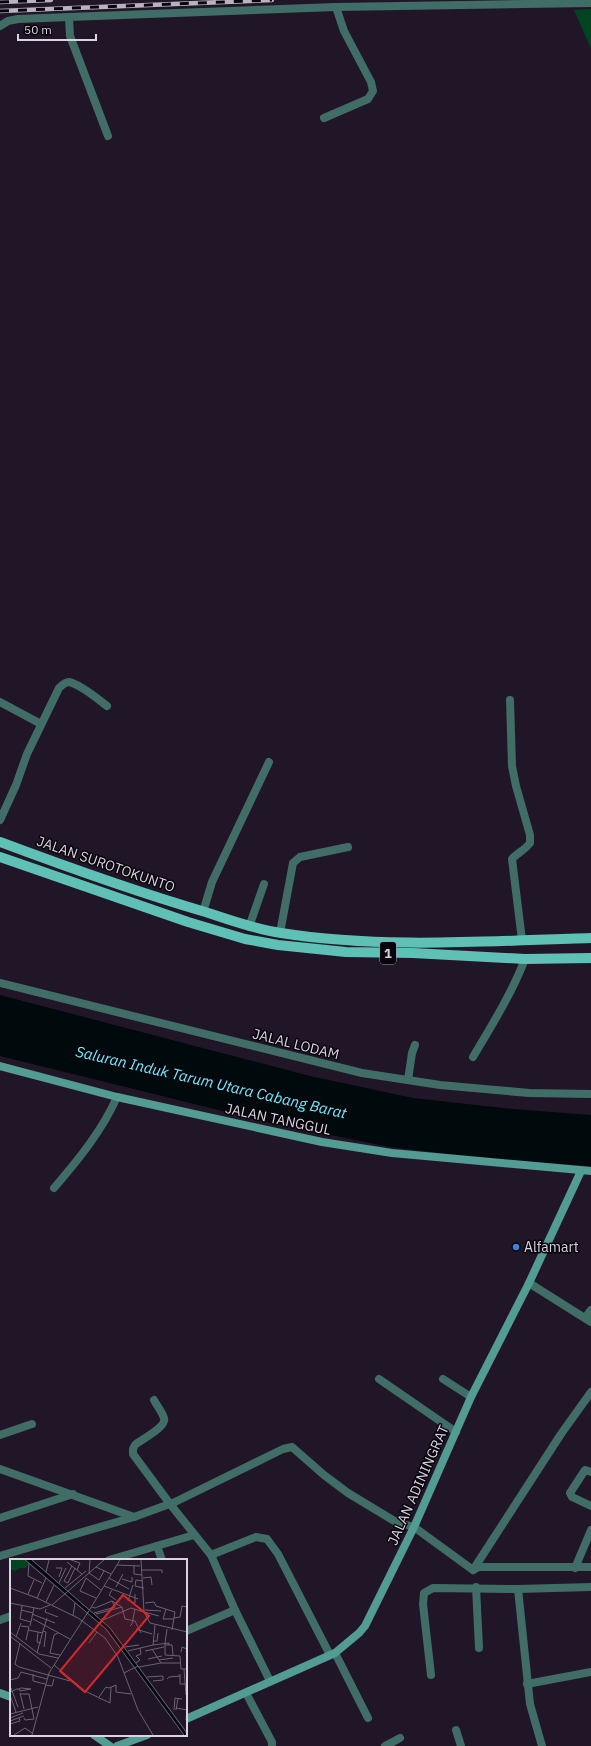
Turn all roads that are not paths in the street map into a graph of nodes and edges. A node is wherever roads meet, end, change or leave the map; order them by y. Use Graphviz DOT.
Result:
graph roads {
  1 [pos="591,2"];
  2 [pos="336,8"];
  3 [pos="69,17"];
  4 [pos="0,26"];
  5 [pos="324,118"];
  6 [pos="108,136"];
  7 [pos="510,700"];
  8 [pos="0,702"];
  9 [pos="107,706"];
  10 [pos="41,724"];
  11 [pos="269,762"];
  12 [pos="0,820"];
  13 [pos="0,842"];
  14 [pos="348,847"];
  15 [pos="0,857"];
  16 [pos="47,859"];
  17 [pos="43,873"];
  18 [pos="264,884"];
  19 [pos="203,912"];
  20 [pos="249,927"];
  21 [pos="280,933"];
  22 [pos="591,938"];
  23 [pos="522,940"];
  24 [pos="591,958"];
  25 [pos="525,959"];
  26 [pos="0,983"];
  27 [pos="415,1045"];
  28 [pos="473,1057"];
  29 [pos="0,1066"];
  30 [pos="408,1080"];
  31 [pos="591,1094"];
  32 [pos="117,1097"];
  33 [pos="581,1171"];
  34 [pos="591,1171"];
  35 [pos="54,1188"];
  36 [pos="529,1283"];
  37 [pos="591,1310"];
  38 [pos="588,1320"];
  39 [pos="379,1379"];
  40 [pos="443,1379"];
  41 [pos="591,1392"];
  42 [pos="472,1397"];
  43 [pos="154,1400"];
  44 [pos="32,1424"];
  45 [pos="456,1432"];
  46 [pos="0,1436"];
  47 [pos="0,1470"];
  48 [pos="591,1472"];
  49 [pos="73,1494"];
  50 [pos="170,1504"];
  51 [pos="591,1506"];
  52 [pos="134,1516"];
  53 [pos="0,1518"];
  54 [pos="414,1527"];
  55 [pos="591,1530"];
  56 [pos="194,1535"];
  57 [pos="157,1546"];
  58 [pos="210,1555"];
  59 [pos="0,1556"];
  60 [pos="113,1559"];
  61 [pos="162,1559"];
  62 [pos="591,1567"];
  63 [pos="575,1568"];
  64 [pos="473,1570"];
  65 [pos="476,1587"];
  66 [pos="591,1587"];
  67 [pos="518,1589"];
  68 [pos="235,1610"];
  69 [pos="10,1616"];
  70 [pos="0,1620"];
  71 [pos="187,1631"];
  72 [pos="479,1648"];
  73 [pos="332,1654"];
  74 [pos="591,1672"];
  75 [pos="431,1675"];
  76 [pos="270,1681"];
  77 [pos="527,1684"];
  78 [pos="0,1693"];
  79 [pos="246,1693"];
  80 [pos="10,1697"];
  81 [pos="187,1718"];
  82 [pos="368,1718"];
  83 [pos="456,1730"];
  84 [pos="95,1736"];
  85 [pos="144,1736"];
  86 [pos="400,1738"];
  87 [pos="110,1746"];
  88 [pos="117,1746"];
  89 [pos="272,1746"];
  90 [pos="385,1746"];
  91 [pos="462,1746"];
  92 [pos="542,1746"];
  1 -- 2 [label="street"];
  2 -- 3 [label="street"];
  2 -- 5 [label="street"];
  3 -- 4 [label="street"];
  3 -- 6 [label="street"];
  7 -- 23 [label="street"];
  8 -- 10 [label="street"];
  9 -- 10 [label="street"];
  10 -- 12 [label="street"];
  11 -- 19 [label="street"];
  13 -- 16 [label="main road, JALAN SUROTOKUNTO / 1"];
  14 -- 21 [label="street"];
  15 -- 17 [label="main road, JALAN SUROTOKUNTO / 1"];
  16 -- 17 [label="main road"];
  16 -- 19 [label="main road, JALAN SUROTOKUNTO / 1"];
  17 -- 25 [label="main road, JALAN SUROTOKUNTO / 1"];
  18 -- 20 [label="street"];
  19 -- 20 [label="main road, 1"];
  20 -- 21 [label="main road, 1"];
  21 -- 23 [label="main road, 1"];
  22 -- 23 [label="main road, 1"];
  24 -- 25 [label="main road, 1"];
  25 -- 28 [label="street"];
  26 -- 30 [label="street, JALAL LODAM"];
  27 -- 30 [label="street"];
  29 -- 32 [label="street, JALAN TANGGUL"];
  30 -- 31 [label="street, JALAL LODAM"];
  32 -- 33 [label="street, JALAN TANGGUL"];
  32 -- 35 [label="street"];
  33 -- 34 [label="street, JALAN TANGGUL"];
  33 -- 36 [label="street, JALAN ADININGRAT"];
  36 -- 38 [label="street"];
  36 -- 42 [label="street, JALAN ADININGRAT"];
  37 -- 38 [label="street"];
  39 -- 45 [label="street"];
  40 -- 42 [label="street"];
  41 -- 64 [label="street"];
  42 -- 45 [label="street, JALAN ADININGRAT"];
  43 -- 50 [label="street"];
  44 -- 46 [label="street"];
  45 -- 54 [label="street, JALAN ADININGRAT"];
  47 -- 49 [label="street"];
  48 -- 51 [label="street"];
  49 -- 52 [label="street"];
  49 -- 53 [label="street"];
  50 -- 52 [label="street"];
  50 -- 54 [label="street"];
  50 -- 56 [label="street"];
  52 -- 59 [label="street"];
  54 -- 64 [label="street"];
  54 -- 73 [label="street, JALAN ADININGRAT"];
  55 -- 63 [label="street"];
  56 -- 57 [label="street"];
  56 -- 58 [label="street"];
  57 -- 60 [label="street"];
  57 -- 61 [label="street"];
  58 -- 68 [label="street"];
  58 -- 73 [label="street"];
  62 -- 63 [label="street"];
  63 -- 64 [label="street"];
  65 -- 67 [label="street"];
  65 -- 72 [label="street"];
  65 -- 75 [label="street"];
  66 -- 67 [label="street"];
  67 -- 77 [label="street"];
  68 -- 71 [label="street"];
  68 -- 76 [label="street"];
  69 -- 70 [label="street"];
  73 -- 76 [label="street, JALAN ADININGRAT"];
  73 -- 82 [label="street"];
  74 -- 77 [label="street"];
  76 -- 79 [label="street, JALAN ADININGRAT"];
  77 -- 92 [label="street"];
  78 -- 80 [label="street"];
  79 -- 81 [label="street, JALAN ADININGRAT"];
  79 -- 89 [label="street"];
  83 -- 91 [label="street"];
  84 -- 87 [label="street"];
  85 -- 88 [label="street"];
  86 -- 90 [label="street"];
}
